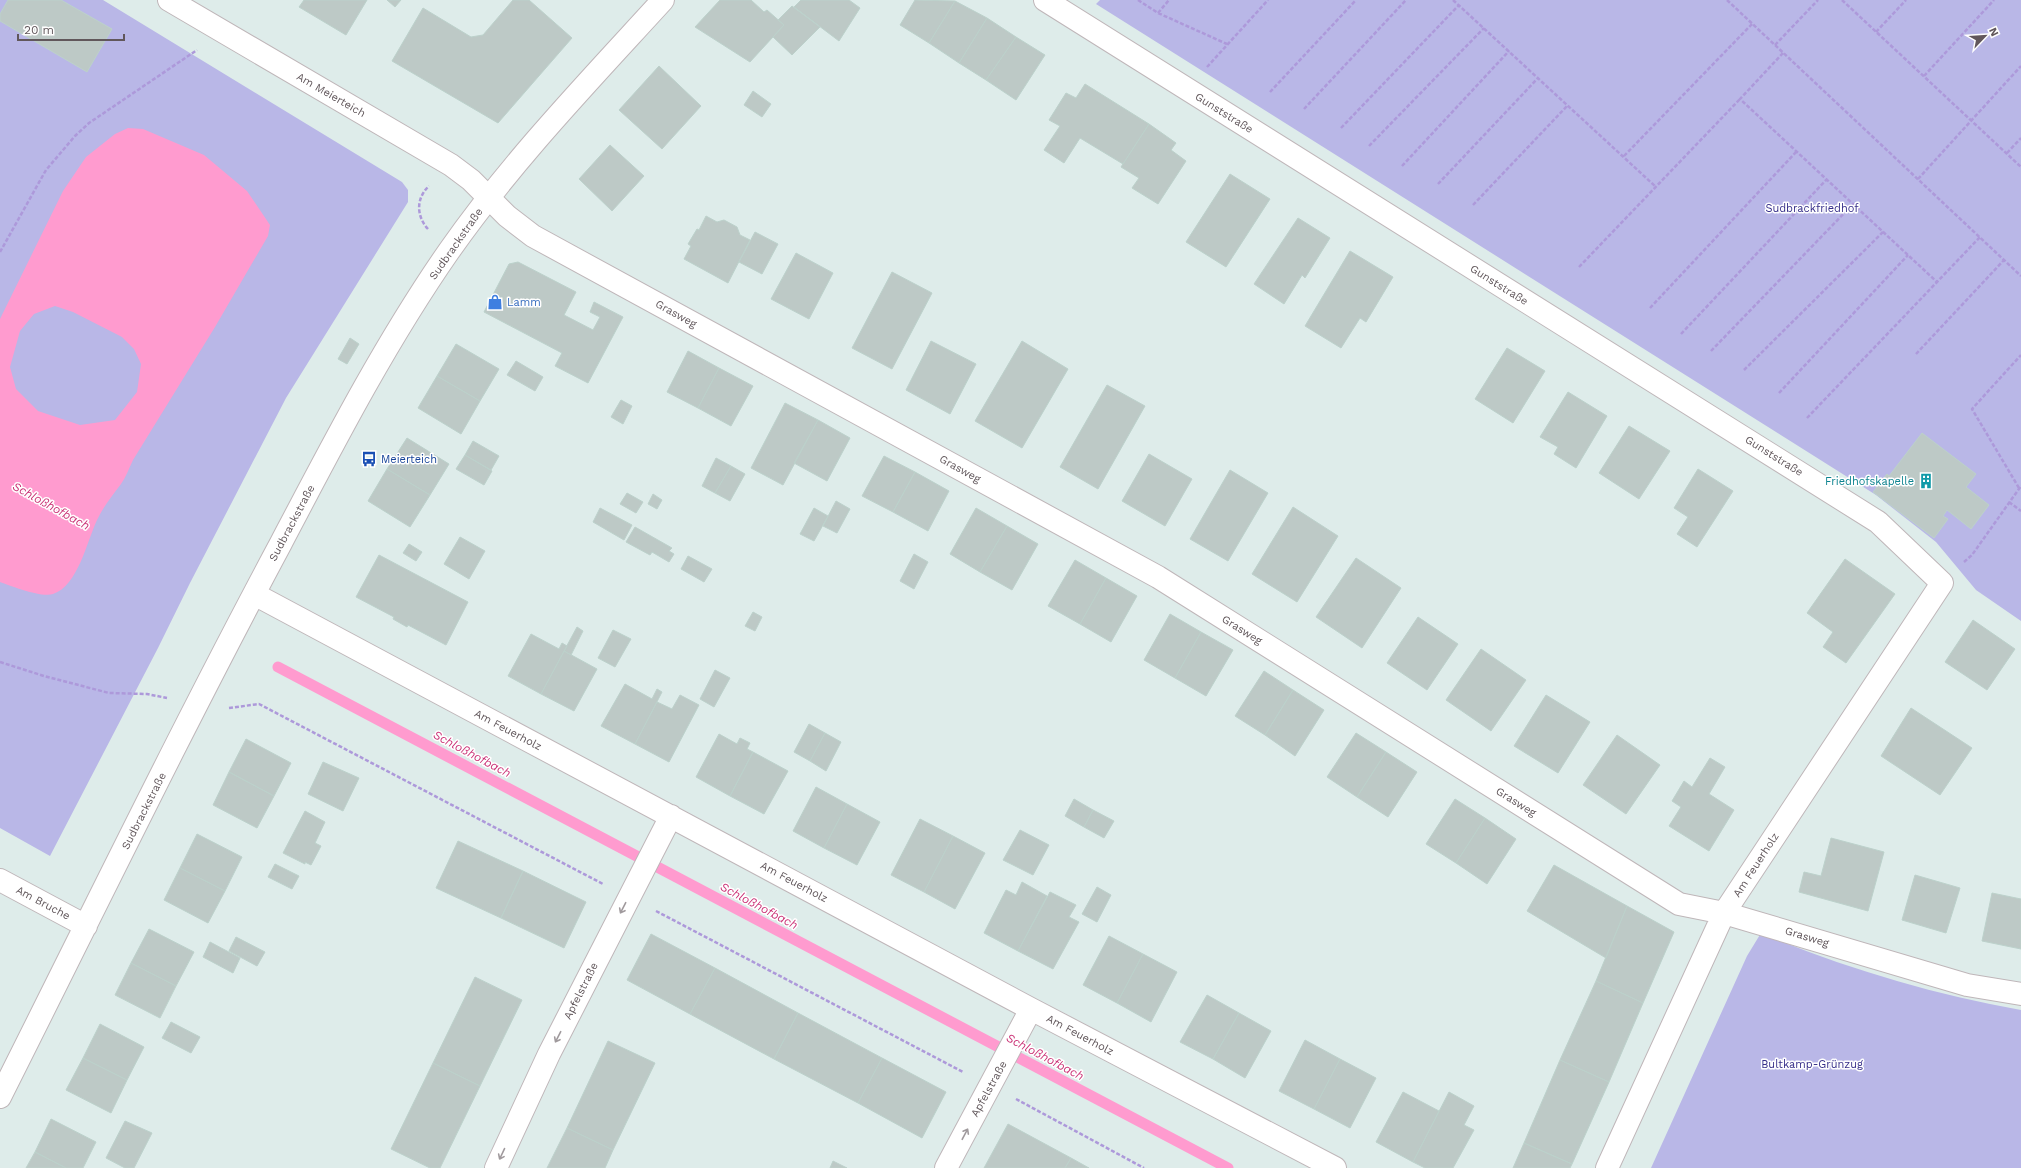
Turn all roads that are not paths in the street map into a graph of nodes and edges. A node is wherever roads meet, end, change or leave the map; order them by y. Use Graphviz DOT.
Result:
graph roads {
  1 [pos="169,0"];
  2 [pos="662,0"];
  3 [pos="1045,0"];
  4 [pos="489,197"];
  5 [pos="1942,583"];
  6 [pos="254,594"];
  7 [pos="671,816"];
  8 [pos="0,880"];
  9 [pos="1724,913"];
  10 [pos="86,926"];
  11 [pos="2021,994"];
  12 [pos="1031,1010"];
  13 [pos="0,1097"];
  14 [pos="496,1168"];
  15 [pos="946,1168"];
  16 [pos="1335,1168"];
  17 [pos="1607,1168"];
  1 -- 4 [label="street, Am Meierteich"];
  2 -- 4 [label="street, Sudbrackstraße"];
  3 -- 5 [label="street, Gunststraße"];
  4 -- 6 [label="street, Sudbrackstraße"];
  4 -- 9 [label="street, Grasweg"];
  5 -- 9 [label="street, Am Feuerholz"];
  6 -- 7 [label="street, Am Feuerholz"];
  6 -- 10 [label="street, Sudbrackstraße"];
  7 -- 12 [label="street, Am Feuerholz"];
  7 -- 14 [label="street, Apfelstraße, one-way"];
  8 -- 10 [label="street, Am Bruche"];
  9 -- 11 [label="street, Grasweg"];
  9 -- 17 [label="street, Am Feuerholz"];
  10 -- 13 [label="street, Sudbrackstraße"];
  15 -- 12 [label="street, Apfelstraße, one-way"];
  12 -- 16 [label="street, Am Feuerholz"];
}
